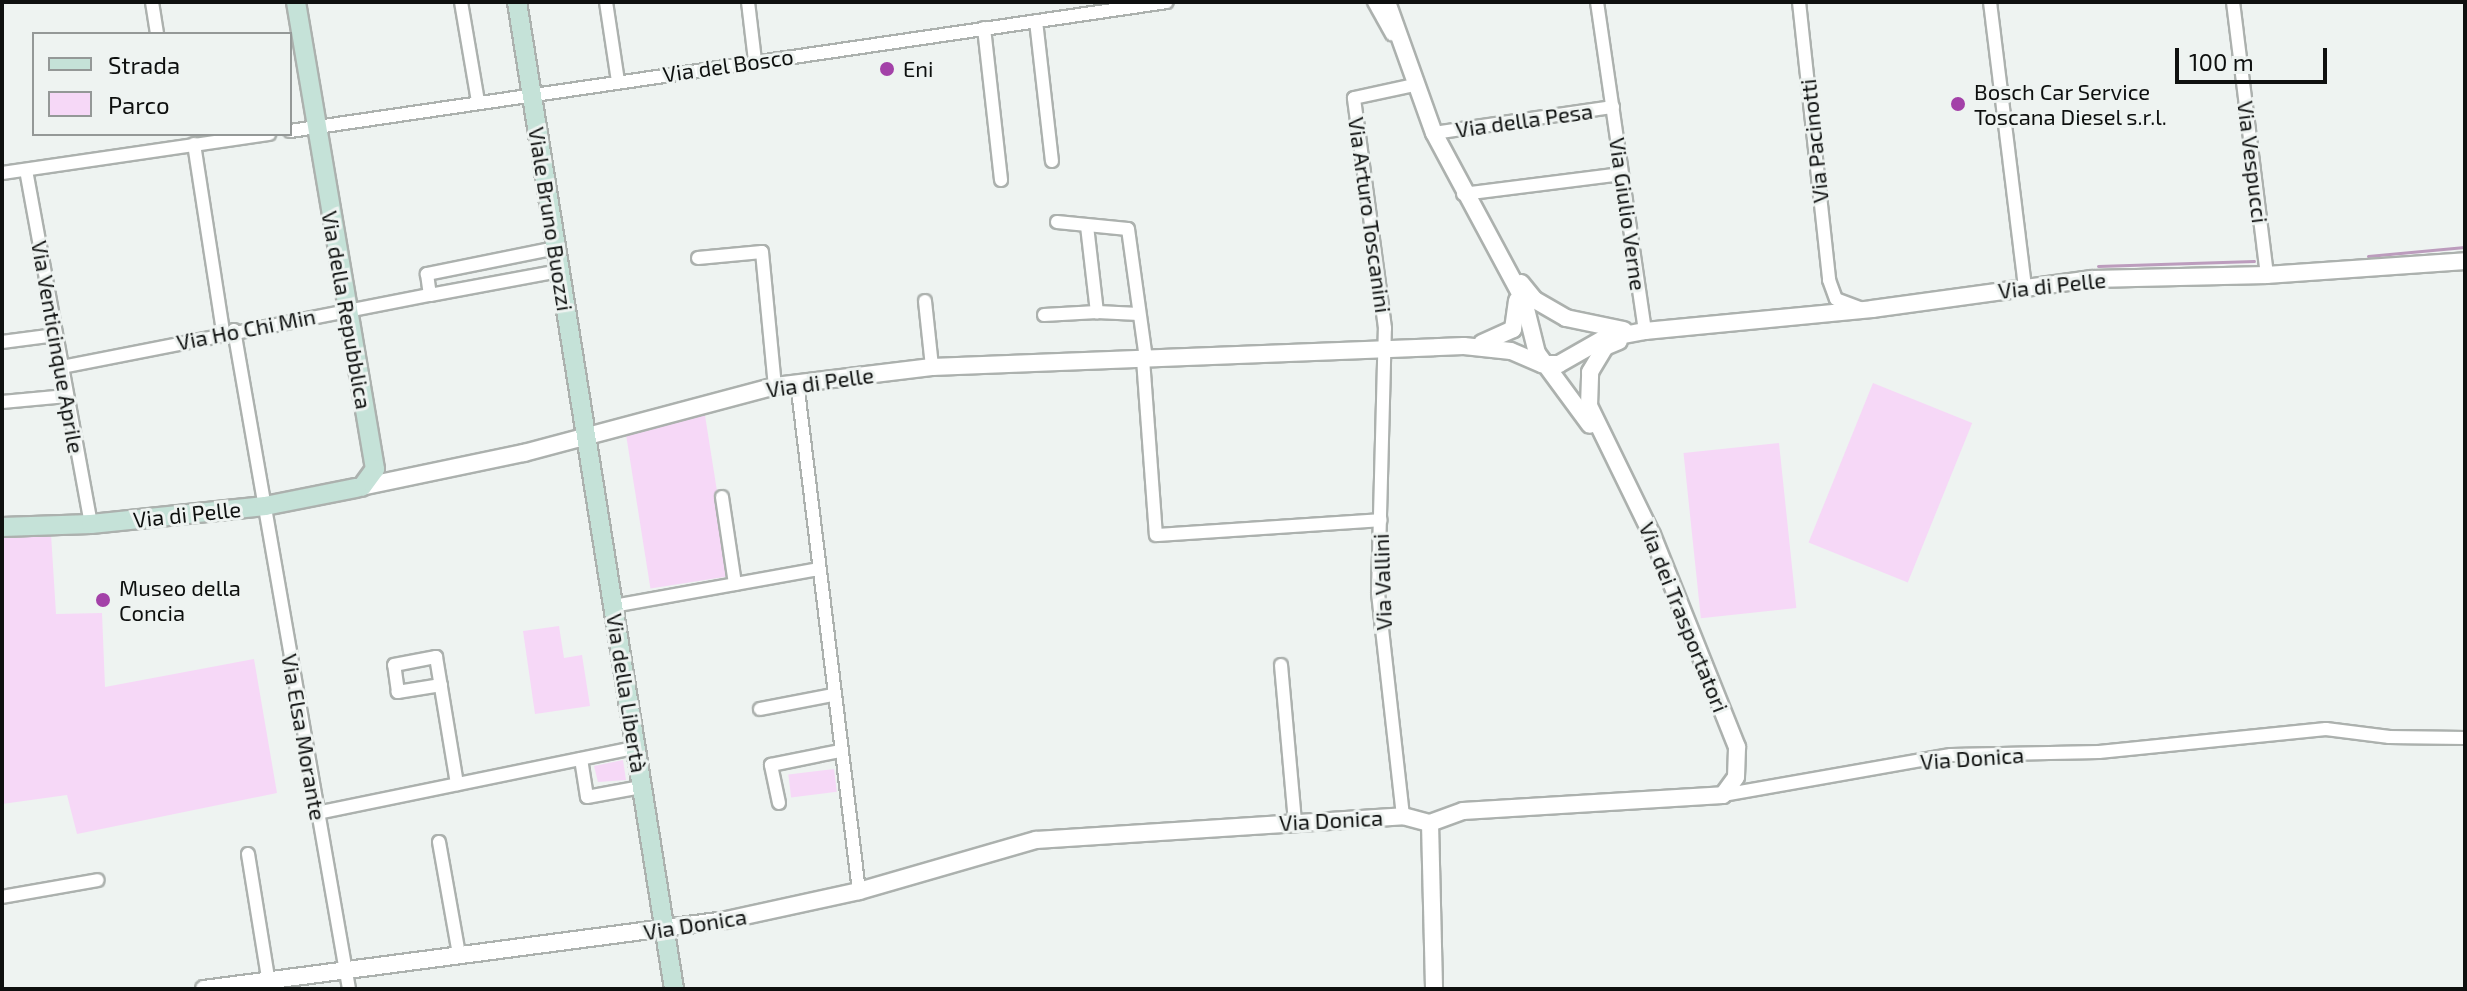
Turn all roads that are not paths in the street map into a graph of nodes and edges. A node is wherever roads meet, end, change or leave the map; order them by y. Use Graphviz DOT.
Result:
graph roads {
  1 [pos="152,2"];
  2 [pos="296,2"];
  3 [pos="461,2"];
  4 [pos="517,2"];
  5 [pos="606,2"];
  6 [pos="748,2"];
  7 [pos="1167,2"];
  8 [pos="1374,2"];
  9 [pos="1387,2"];
  10 [pos="1597,2"];
  11 [pos="1799,2"];
  12 [pos="1990,2"];
  13 [pos="2233,2"];
  14 [pos="1081,8"];
  15 [pos="1036,21"];
  16 [pos="984,28"];
  17 [pos="157,32"];
  18 [pos="1399,47"];
  19 [pos="755,61"];
  20 [pos="618,81"];
  21 [pos="1414,85"];
  22 [pos="531,94"];
  23 [pos="478,101"];
  24 [pos="1613,107"];
  25 [pos="315,128"];
  26 [pos="292,131"];
  27 [pos="1434,133"];
  28 [pos="254,136"];
  29 [pos="173,141"];
  30 [pos="194,144"];
  31 [pos="1052,161"];
  32 [pos="26,170"];
  33 [pos="2,173"];
  34 [pos="1622,174"];
  35 [pos="1001,180"];
  36 [pos="1463,194"];
  37 [pos="1057,222"];
  38 [pos="1087,226"];
  39 [pos="549,249"];
  40 [pos="698,258"];
  41 [pos="2465,261"];
  42 [pos="1504,265"];
  43 [pos="552,272"];
  44 [pos="2267,275"];
  45 [pos="1829,280"];
  46 [pos="2025,287"];
  47 [pos="430,295"];
  48 [pos="925,301"];
  49 [pos="1872,309"];
  50 [pos="348,310"];
  51 [pos="1097,312"];
  52 [pos="1139,314"];
  53 [pos="1044,315"];
  54 [pos="1789,316"];
  55 [pos="229,331"];
  56 [pos="1643,331"];
  57 [pos="56,335"];
  58 [pos="2,342"];
  59 [pos="1464,346"];
  60 [pos="1386,347"];
  61 [pos="1144,359"];
  62 [pos="1542,364"];
  63 [pos="62,367"];
  64 [pos="932,367"];
  65 [pos="797,382"];
  66 [pos="775,386"];
  67 [pos="67,396"];
  68 [pos="2,402"];
  69 [pos="578,438"];
  70 [pos="1604,442"];
  71 [pos="359,488"];
  72 [pos="722,497"];
  73 [pos="265,506"];
  74 [pos="1380,520"];
  75 [pos="91,524"];
  76 [pos="2,527"];
  77 [pos="818,569"];
  78 [pos="735,584"];
  79 [pos="613,606"];
  80 [pos="1281,665"];
  81 [pos="441,685"];
  82 [pos="833,695"];
  83 [pos="760,709"];
  84 [pos="2465,738"];
  85 [pos="635,748"];
  86 [pos="840,751"];
  87 [pos="581,759"];
  88 [pos="457,784"];
  89 [pos="641,787"];
  90 [pos="1723,795"];
  91 [pos="779,803"];
  92 [pos="317,813"];
  93 [pos="1403,816"];
  94 [pos="1295,822"];
  95 [pos="1430,823"];
  96 [pos="439,842"];
  97 [pos="248,854"];
  98 [pos="98,880"];
  99 [pos="859,891"];
  100 [pos="2,897"];
  101 [pos="665,931"];
  102 [pos="459,954"];
  103 [pos="346,969"];
  104 [pos="269,984"];
  105 [pos="204,989"];
  106 [pos="227,989"];
  107 [pos="349,989"];
  108 [pos="674,989"];
  109 [pos="1434,989"];
  1 -- 17 [label="street"];
  2 -- 25 [label="main road, Via della Repubblica"];
  3 -- 23 [label="street"];
  4 -- 22 [label="main road, Viale Bruno Buozzi"];
  5 -- 20 [label="street"];
  6 -- 19 [label="street"];
  7 -- 14 [label="street, Via del Bosco"];
  8 -- 18 [label="street, Via della Pesa"];
  9 -- 18 [label="street, Via della Pesa"];
  10 -- 24 [label="street, Via Giulio Verne"];
  11 -- 45 [label="street, Via Pacinotti"];
  12 -- 46 [label="street"];
  13 -- 44 [label="street, Via Vespucci"];
  14 -- 15 [label="street, Via del Bosco"];
  15 -- 16 [label="street, Via del Bosco"];
  15 -- 31 [label="street"];
  16 -- 19 [label="street, Via del Bosco"];
  16 -- 35 [label="street"];
  18 -- 21 [label="street, Via della Pesa"];
  19 -- 20 [label="street, Via del Bosco"];
  20 -- 22 [label="street, Via del Bosco"];
  21 -- 27 [label="street, Via della Pesa"];
  21 -- 60 [label="street, Via Arturo Toscanini"];
  22 -- 23 [label="street, Via del Bosco"];
  22 -- 39 [label="main road, Viale Bruno Buozzi"];
  23 -- 25 [label="street, Via del Bosco"];
  24 -- 27 [label="street, Via della Pesa"];
  24 -- 34 [label="street, Via Giulio Verne"];
  25 -- 26 [label="street, Via del Bosco"];
  25 -- 50 [label="main road, Via della Repubblica"];
  27 -- 36 [label="street, Via della Pesa"];
  28 -- 30 [label="street"];
  29 -- 30 [label="street"];
  29 -- 32 [label="street"];
  30 -- 55 [label="street, Via Elsa Morante"];
  32 -- 33 [label="street"];
  32 -- 57 [label="street, Via Venticinque Aprile"];
  34 -- 36 [label="street"];
  34 -- 56 [label="street, Via Giulio Verne"];
  36 -- 42 [label="street, Via della Pesa"];
  37 -- 38 [label="street"];
  38 -- 51 [label="street"];
  38 -- 52 [label="street"];
  39 -- 43 [label="main road, Viale Bruno Buozzi"];
  39 -- 47 [label="street"];
  40 -- 66 [label="street"];
  41 -- 44 [label="street, Via di Pelle"];
  42 -- 56 [label="street, Via di Pelle"];
  42 -- 59 [label="street, Via della Pesa"];
  42 -- 62 [label="street, Via della Pesa"];
  43 -- 47 [label="street, Via Ho Chi Min"];
  43 -- 69 [label="main road, Viale Bruno Buozzi"];
  44 -- 46 [label="street, Via di Pelle"];
  45 -- 49 [label="street"];
  45 -- 54 [label="street"];
  46 -- 49 [label="street, Via di Pelle"];
  47 -- 50 [label="street, Via Ho Chi Min"];
  48 -- 64 [label="street"];
  49 -- 54 [label="street, Via di Pelle"];
  50 -- 55 [label="street, Via Ho Chi Min"];
  50 -- 71 [label="main road, Via della Repubblica"];
  51 -- 52 [label="street"];
  51 -- 53 [label="street"];
  52 -- 61 [label="street"];
  54 -- 56 [label="street, Via di Pelle"];
  55 -- 63 [label="street, Via Ho Chi Min"];
  55 -- 73 [label="street, Via Elsa Morante"];
  56 -- 62 [label="street, Via di Pelle"];
  56 -- 70 [label="street, Via dei Trasportatori"];
  57 -- 58 [label="street"];
  57 -- 63 [label="street, Via Venticinque Aprile"];
  59 -- 60 [label="street, Via di Pelle"];
  59 -- 62 [label="street, Via di Pelle"];
  60 -- 61 [label="street, Via di Pelle"];
  60 -- 74 [label="street, Via Vallini"];
  61 -- 64 [label="street, Via di Pelle"];
  61 -- 74 [label="street"];
  62 -- 70 [label="street, Via dei Trasportatori"];
  63 -- 67 [label="street, Via Venticinque Aprile"];
  64 -- 65 [label="street, Via di Pelle"];
  65 -- 66 [label="street, Via di Pelle"];
  65 -- 77 [label="street"];
  66 -- 69 [label="street, Via di Pelle"];
  67 -- 68 [label="street"];
  67 -- 75 [label="street, Via Venticinque Aprile"];
  69 -- 71 [label="street, Via di Pelle"];
  69 -- 79 [label="main road, Via della Libertà"];
  70 -- 90 [label="street, Via dei Trasportatori"];
  71 -- 73 [label="main road, Via di Pelle"];
  72 -- 78 [label="street"];
  73 -- 75 [label="main road, Via di Pelle"];
  73 -- 92 [label="street, Via Elsa Morante"];
  74 -- 93 [label="street, Via Vallini"];
  75 -- 76 [label="main road, Via di Pelle"];
  77 -- 78 [label="street"];
  77 -- 82 [label="street"];
  78 -- 79 [label="street"];
  79 -- 85 [label="main road, Via della Libertà"];
  80 -- 94 [label="street"];
  81 -- 88 [label="street"];
  82 -- 83 [label="street"];
  82 -- 86 [label="street"];
  84 -- 90 [label="street, Via Donica"];
  85 -- 87 [label="street"];
  85 -- 89 [label="main road, Via della Libertà"];
  86 -- 91 [label="street"];
  86 -- 99 [label="street"];
  87 -- 88 [label="street"];
  87 -- 89 [label="street"];
  88 -- 92 [label="street"];
  89 -- 101 [label="main road, Via della Libertà"];
  90 -- 95 [label="street, Via Donica"];
  92 -- 103 [label="street, Via Elsa Morante"];
  93 -- 94 [label="street, Via Donica"];
  93 -- 95 [label="street, Via Donica"];
  94 -- 99 [label="street, Via Donica"];
  95 -- 109 [label="street"];
  96 -- 102 [label="street"];
  97 -- 104 [label="street"];
  98 -- 100 [label="street"];
  99 -- 101 [label="street, Via Donica"];
  101 -- 102 [label="street, Via Donica"];
  101 -- 108 [label="main road, Via della Libertà"];
  102 -- 103 [label="street, Via Donica"];
  103 -- 104 [label="street, Via Donica"];
  103 -- 107 [label="street, Via Elsa Morante"];
  104 -- 106 [label="street, Via Donica"];
  105 -- 106 [label="street, Via Donica"];
}
